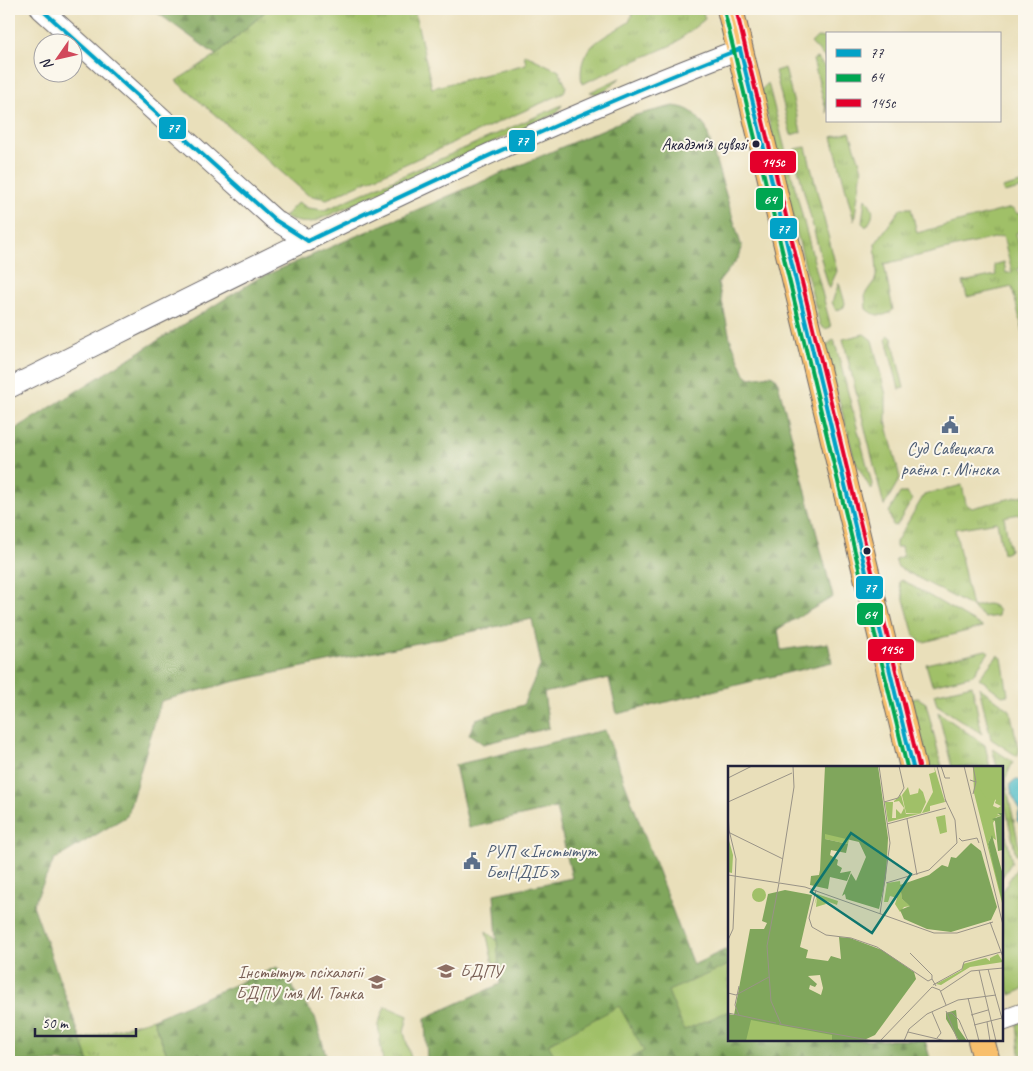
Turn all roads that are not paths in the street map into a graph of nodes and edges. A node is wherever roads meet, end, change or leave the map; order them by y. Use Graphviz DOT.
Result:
graph roads {
  1 [pos="41,9"];
  2 [pos="730,9"];
  3 [pos="740,49"];
  4 [pos="308,241"];
  5 [pos="9,388"];
  6 [pos="913,766"];
  7 [pos="1024,1013"];
  8 [pos="1003,1021"];
  9 [pos="981,1041"];
  10 [pos="986,1062"];
  1 -- 4 [label="street"];
  2 -- 3 [label="main road"];
  3 -- 4 [label="street"];
  3 -- 6 [label="main road"];
  4 -- 5 [label="street"];
  7 -- 8 [label="street"];
  9 -- 10 [label="main road"];
}
